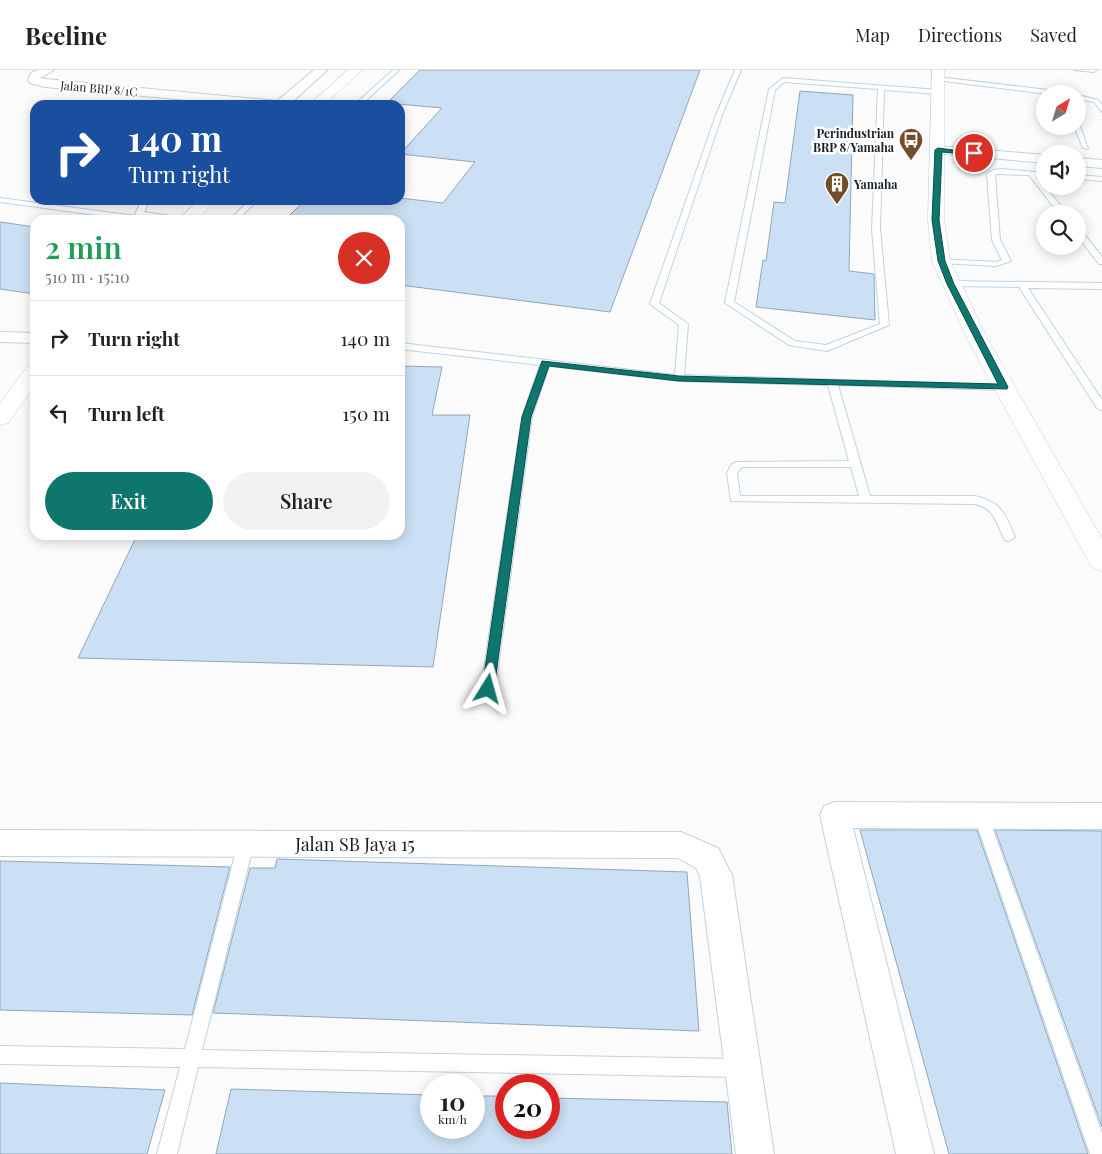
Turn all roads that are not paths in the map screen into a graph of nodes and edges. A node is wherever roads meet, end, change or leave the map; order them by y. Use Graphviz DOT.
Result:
graph roads {
  1 [pos="48,70"];
  2 [pos="321,70"];
  3 [pos="356,70"];
  4 [pos="396,70"];
  5 [pos="738,70"];
  6 [pos="1077,70"];
  7 [pos="1094,70"];
  8 [pos="938,80"];
  9 [pos="881,88"];
  10 [pos="1036,91"];
  11 [pos="1086,99"];
  12 [pos="228,100"];
  13 [pos="288,100"];
  14 [pos="322,100"];
  15 [pos="363,100"];
  16 [pos="1102,109"];
  17 [pos="938,150"];
  18 [pos="1036,158"];
  19 [pos="1086,163"];
  20 [pos="1102,164"];
  21 [pos="1031,174"];
  22 [pos="1036,174"];
  23 [pos="1086,178"];
  24 [pos="1102,179"];
  25 [pos="0,200"];
  26 [pos="30,204"];
  27 [pos="40,205"];
  28 [pos="203,205"];
  29 [pos="249,205"];
  30 [pos="1056,205"];
  31 [pos="120,215"];
  32 [pos="191,215"];
  33 [pos="238,215"];
  34 [pos="1086,242"];
  35 [pos="941,261"];
  36 [pos="1102,262"];
  37 [pos="951,284"];
  38 [pos="1022,285"];
  39 [pos="1102,286"];
  40 [pos="0,337"];
  41 [pos="30,338"];
  42 [pos="405,347"];
  43 [pos="546,363"];
  44 [pos="30,377"];
  45 [pos="679,378"];
  46 [pos="832,382"];
  47 [pos="1004,387"];
  48 [pos="1102,408"];
  49 [pos="0,418"];
  50 [pos="854,464"];
  51 [pos="865,499"];
  52 [pos="1009,537"];
  53 [pos="1102,562"];
  54 [pos="488,689"];
  55 [pos="981,816"];
  56 [pos="1102,816"];
  57 [pos="0,843"];
  58 [pos="246,843"];
  59 [pos="0,1055"];
  60 [pos="191,1058"];
  61 [pos="743,1068"];
  62 [pos="167,1154"];
  63 [pos="755,1154"];
  64 [pos="914,1154"];
  65 [pos="1100,1154"];
  1 -- 12 [label="street, Jalan BRP 8/1C"];
  2 -- 13 [label="street"];
  3 -- 14 [label="main road"];
  4 -- 15 [label="lane"];
  5 -- 45 [label="lane"];
  6 -- 7 [label="lane"];
  8 -- 9 [label="lane"];
  8 -- 10 [label="lane"];
  8 -- 17 [label="main road"];
  9 -- 9 [label="lane"];
  11 -- 16 [label="lane"];
  17 -- 18 [label="street"];
  17 -- 35 [label="main road"];
  19 -- 20 [label="street"];
  21 -- 22 [label="lane"];
  21 -- 30 [label="lane"];
  21 -- 35 [label="lane"];
  23 -- 24 [label="lane"];
  25 -- 26 [label="lane"];
  27 -- 31 [label="lane"];
  28 -- 32 [label="main road"];
  29 -- 33 [label="lane"];
  34 -- 36 [label="lane"];
  35 -- 37 [label="main road"];
  37 -- 38 [label="lane"];
  37 -- 47 [label="main road"];
  38 -- 39 [label="lane"];
  38 -- 48 [label="lane"];
  40 -- 41 [label="street"];
  42 -- 43 [label="lane"];
  43 -- 45 [label="lane"];
  43 -- 54 [label="lane"];
  44 -- 49 [label="main road"];
  45 -- 46 [label="lane"];
  46 -- 47 [label="lane"];
  46 -- 50 [label="lane"];
  47 -- 53 [label="main road"];
  50 -- 51 [label="lane"];
  50 -- 51 [label="lane"];
  51 -- 52 [label="lane"];
  55 -- 56 [label="street"];
  55 -- 64 [label="street"];
  55 -- 65 [label="lane"];
  57 -- 58 [label="street, Jalan SB Jaya 15"];
  58 -- 60 [label="lane"];
  58 -- 61 [label="street, Jalan SB Jaya 15"];
  59 -- 60 [label="lane"];
  60 -- 61 [label="lane"];
  60 -- 62 [label="lane"];
  61 -- 63 [label="street"];
}
